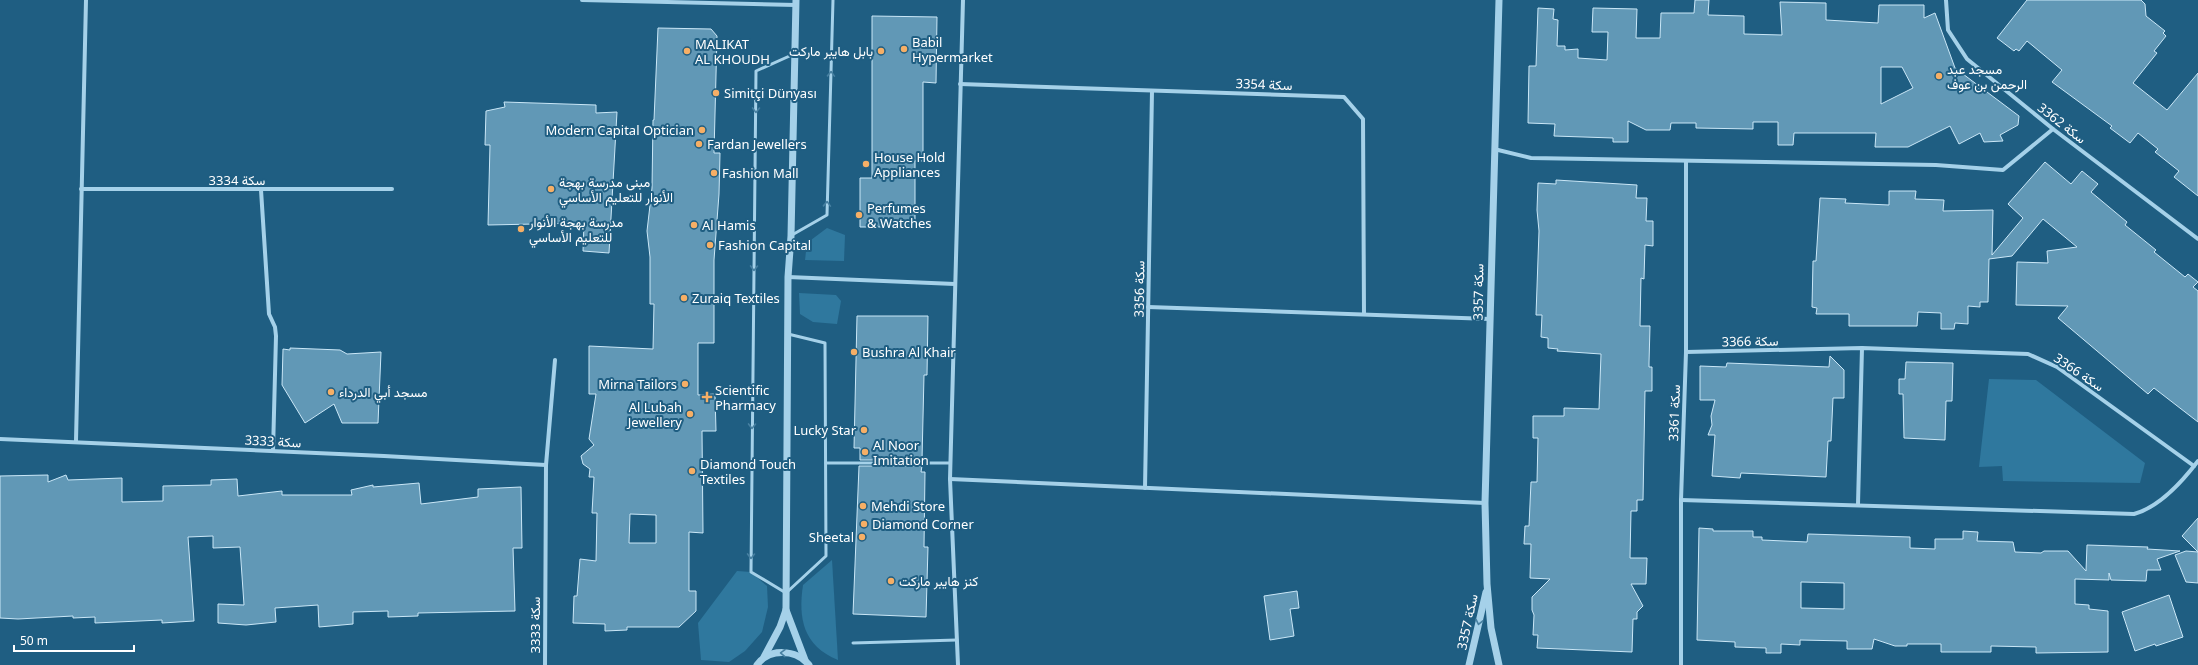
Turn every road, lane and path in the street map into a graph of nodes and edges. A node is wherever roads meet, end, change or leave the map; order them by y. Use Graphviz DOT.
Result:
graph roads {
  1 [pos="86,0"];
  2 [pos="582,0"];
  3 [pos="834,0"];
  4 [pos="963,0"];
  5 [pos="1499,0"];
  6 [pos="1946,0"];
  7 [pos="796,2"];
  8 [pos="794,54"];
  9 [pos="960,84"];
  10 [pos="1152,91"];
  11 [pos="2053,129"];
  12 [pos="1494,149"];
  13 [pos="1686,161"];
  14 [pos="81,189"];
  15 [pos="392,189"];
  16 [pos="261,190"];
  17 [pos="791,236"];
  18 [pos="2198,239"];
  19 [pos="788,277"];
  20 [pos="955,284"];
  21 [pos="1148,307"];
  22 [pos="1364,314"];
  23 [pos="1490,319"];
  24 [pos="788,334"];
  25 [pos="1862,348"];
  26 [pos="1686,352"];
  27 [pos="555,360"];
  28 [pos="0,439"];
  29 [pos="76,441"];
  30 [pos="274,451"];
  31 [pos="2198,461"];
  32 [pos="950,463"];
  33 [pos="826,464"];
  34 [pos="546,465"];
  35 [pos="2194,466"];
  36 [pos="950,480"];
  37 [pos="1145,488"];
  38 [pos="1681,500"];
  39 [pos="1485,503"];
  40 [pos="1858,504"];
  41 [pos="1487,584"];
  42 [pos="786,593"];
  43 [pos="786,610"];
  44 [pos="957,640"];
  45 [pos="853,643"];
  46 [pos="764,657"];
  47 [pos="807,663"];
  48 [pos="545,665"];
  49 [pos="757,665"];
  50 [pos="958,665"];
  51 [pos="1469,665"];
  52 [pos="1499,665"];
  53 [pos="1681,665"];
  1 -- 14 [label="street"];
  2 -- 7 [label="street"];
  17 -- 3 [label="lane, one-way"];
  4 -- 9 [label="street"];
  5 -- 12 [label="street, سكة 3357"];
  6 -- 11 [label="street, سكة 3362"];
  7 -- 8 [label="street"];
  8 -- 17 [label="street"];
  8 -- 42 [label="lane, one-way"];
  9 -- 10 [label="street, سكة 3354"];
  9 -- 20 [label="street"];
  10 -- 21 [label="street, سكة 3356"];
  10 -- 22 [label="street, سكة 3354"];
  11 -- 13 [label="street"];
  11 -- 18 [label="street, سكة 3362"];
  12 -- 13 [label="street"];
  12 -- 23 [label="street, سكة 3357"];
  13 -- 26 [label="street, سكة 3361"];
  14 -- 16 [label="street, سكة 3334"];
  14 -- 29 [label="street"];
  15 -- 16 [label="street, سكة 3334"];
  16 -- 30 [label="street"];
  17 -- 19 [label="street"];
  19 -- 20 [label="street"];
  19 -- 24 [label="street"];
  20 -- 32 [label="street"];
  21 -- 22 [label="street"];
  21 -- 37 [label="street, سكة 3356"];
  22 -- 23 [label="street"];
  23 -- 39 [label="street, سكة 3357"];
  24 -- 33 [label="lane"];
  24 -- 42 [label="street"];
  25 -- 26 [label="street, سكة 3366"];
  25 -- 35 [label="street, سكة 3366"];
  25 -- 40 [label="street"];
  26 -- 38 [label="street, سكة 3361"];
  27 -- 34 [label="street, سكة 3333"];
  28 -- 29 [label="street, سكة 3333"];
  29 -- 30 [label="street, سكة 3333"];
  30 -- 34 [label="street, سكة 3333"];
  31 -- 35 [label="street"];
  32 -- 33 [label="lane"];
  32 -- 36 [label="street"];
  33 -- 42 [label="lane"];
  34 -- 48 [label="street, سكة 3333"];
  35 -- 40 [label="street"];
  36 -- 37 [label="street"];
  36 -- 44 [label="street"];
  37 -- 39 [label="street"];
  38 -- 40 [label="street"];
  38 -- 53 [label="street, سكة 3361"];
  39 -- 41 [label="street, سكة 3357"];
  41 -- 51 [label="street, سكة 3357, one-way"];
  41 -- 52 [label="street, سكة 3357"];
  42 -- 43 [label="street"];
  43 -- 46 [label="street"];
  43 -- 47 [label="street"];
  44 -- 45 [label="lane"];
  44 -- 50 [label="street"];
  47 -- 46 [label="street, one-way"];
  46 -- 49 [label="street"];
}
